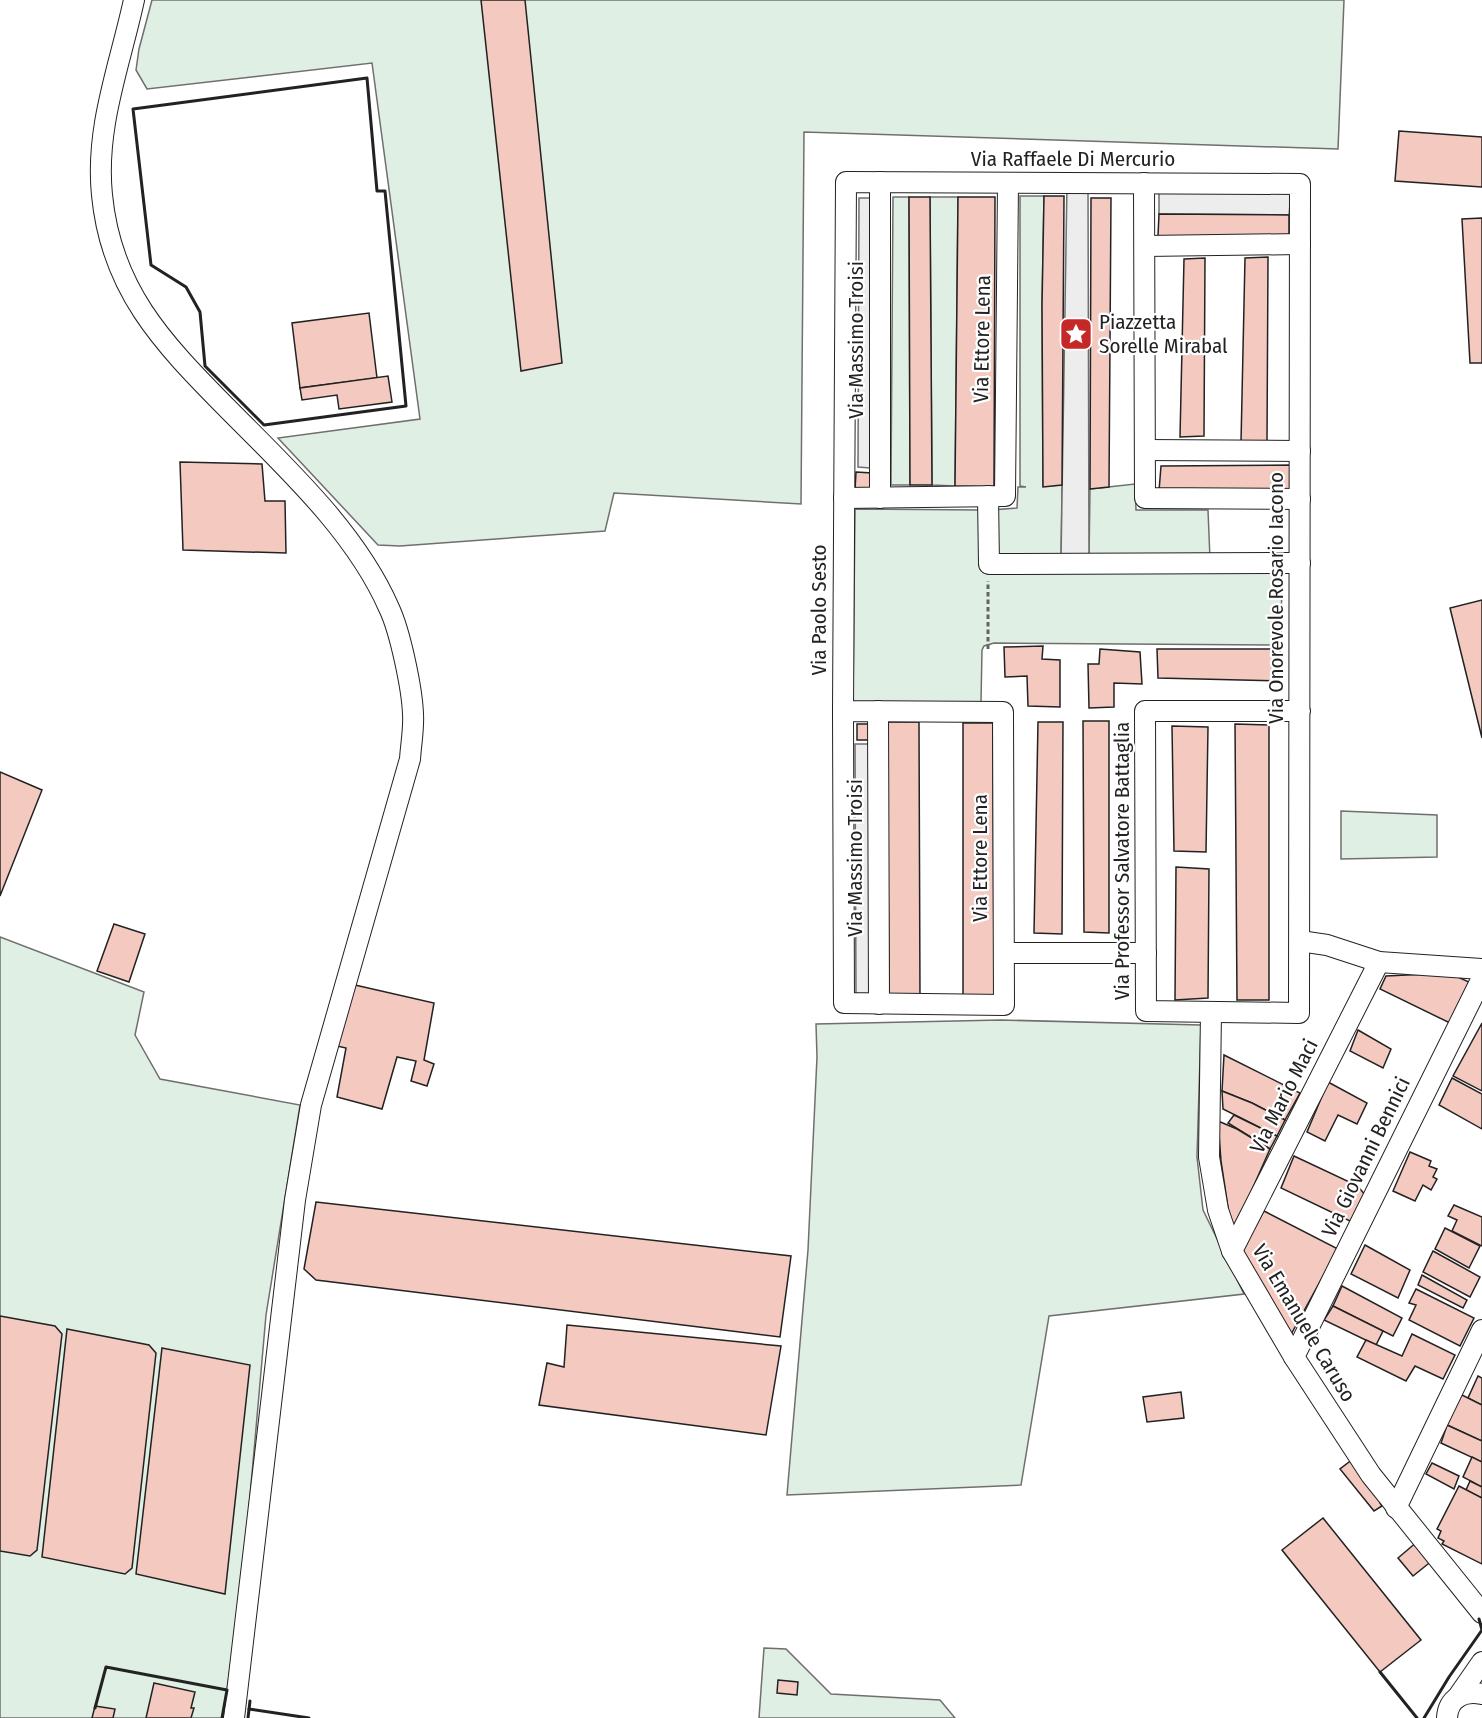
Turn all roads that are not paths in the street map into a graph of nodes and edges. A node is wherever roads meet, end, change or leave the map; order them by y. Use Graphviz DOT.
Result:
graph roads {
  1 [pos="134,0"];
  2 [pos="846,182"];
  3 [pos="880,182"];
  4 [pos="1008,183"];
  5 [pos="1144,183"];
  6 [pos="1300,184"];
  7 [pos="1300,244"];
  8 [pos="1144,246"];
  9 [pos="1145,450"];
  10 [pos="1300,451"];
  11 [pos="997,496"];
  12 [pos="844,498"];
  13 [pos="880,498"];
  14 [pos="1300,499"];
  15 [pos="1300,564"];
  16 [pos="843,711"];
  17 [pos="878,711"];
  18 [pos="1300,711"];
  19 [pos="1300,941"];
  20 [pos="1004,953"];
  21 [pos="1146,953"];
  22 [pos="1379,962"];
  23 [pos="1482,969"];
  24 [pos="1482,978"];
  25 [pos="879,1004"];
  26 [pos="1211,1012"];
  27 [pos="1232,1251"];
  28 [pos="1482,1330"];
  29 [pos="1294,1357"];
  30 [pos="1396,1508"];
  31 [pos="1482,1613"];
  32 [pos="1482,1662"];
  33 [pos="1482,1694"];
  34 [pos="1449,1712"];
  35 [pos="234,1718"];
  1 -- 35 [label="street"];
  2 -- 3 [label="street, Via Raffaele Di Mercurio"];
  2 -- 12 [label="street, Via Paolo Sesto"];
  3 -- 4 [label="street, Via Raffaele Di Mercurio"];
  3 -- 13 [label="street, Via Massimo Troisi"];
  4 -- 5 [label="street, Via Raffaele Di Mercurio"];
  4 -- 11 [label="street, Via Ettore Lena"];
  5 -- 6 [label="street, Via Raffaele Di Mercurio"];
  5 -- 8 [label="street"];
  6 -- 7 [label="street, Via Onorevole Rosario Iacono"];
  7 -- 8 [label="street"];
  7 -- 10 [label="street, Via Onorevole Rosario Iacono"];
  8 -- 9 [label="street"];
  9 -- 10 [label="street"];
  9 -- 14 [label="street"];
  10 -- 14 [label="street, Via Onorevole Rosario Iacono"];
  11 -- 13 [label="street"];
  11 -- 15 [label="street, Via Ettore Lena"];
  12 -- 13 [label="street"];
  12 -- 16 [label="street, Via Paolo Sesto"];
  14 -- 15 [label="street, Via Onorevole Rosario Iacono"];
  15 -- 18 [label="street, Via Onorevole Rosario Iacono"];
  16 -- 17 [label="street"];
  16 -- 25 [label="street, Via Paolo Sesto"];
  17 -- 20 [label="street, Via Ettore Lena"];
  17 -- 25 [label="street, Via Massimo Troisi"];
  18 -- 19 [label="street, Via Onorevole Rosario Iacono"];
  18 -- 21 [label="street, Via Professor Salvatore Battaglia"];
  19 -- 22 [label="street"];
  19 -- 26 [label="street, Via Onorevole Rosario Iacono"];
  20 -- 21 [label="street"];
  20 -- 25 [label="street, Via Ettore Lena"];
  21 -- 26 [label="street, Via Professor Salvatore Battaglia"];
  22 -- 23 [label="street"];
  22 -- 27 [label="street, Via Mario Maci"];
  24 -- 29 [label="street, Via Giovanni Bennici"];
  26 -- 27 [label="street, Via Emanuele Caruso"];
  27 -- 29 [label="street, Via Emanuele Caruso"];
  28 -- 30 [label="street"];
  29 -- 30 [label="street, Via Emanuele Caruso"];
  30 -- 31 [label="street, Via Emanuele Caruso"];
  32 -- 34 [label="street"];
  33 -- 34 [label="street"];
}
